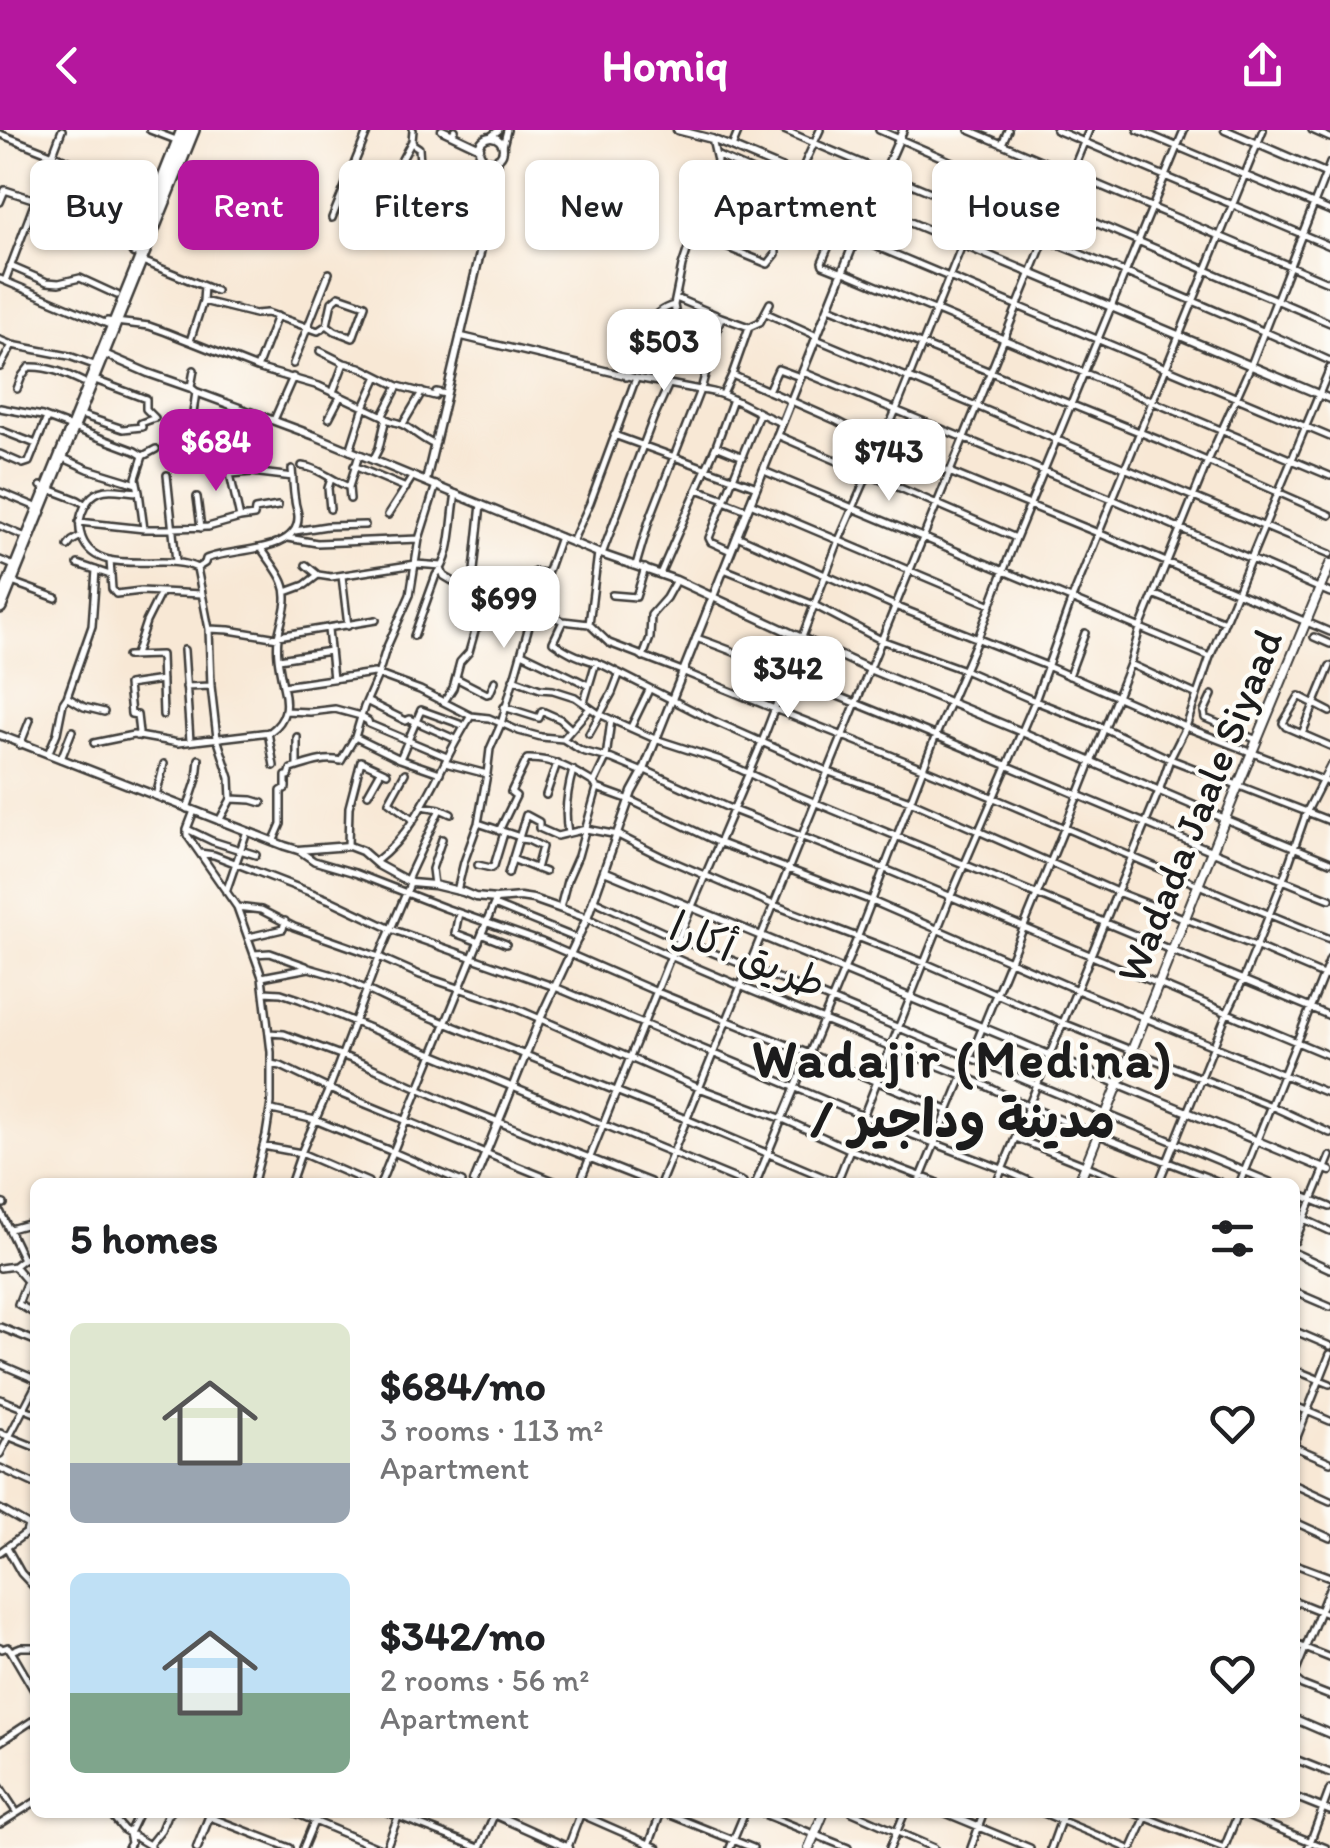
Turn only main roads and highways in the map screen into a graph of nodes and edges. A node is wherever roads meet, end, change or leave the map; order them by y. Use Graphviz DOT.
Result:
graph roads {
  1 [pos="193,130"];
  2 [pos="181,136"];
  3 [pos="110,323"];
  4 [pos="72,422"];
  5 [pos="45,486"];
  6 [pos="8,564"];
  7 [pos="1330,564"];
  8 [pos="3,594"];
  9 [pos="1081,1178"];
  10 [pos="822,1818"];
  11 [pos="810,1848"];
  1 -- 3 [label="highway"];
  2 -- 3 [label="highway"];
  3 -- 4 [label="highway"];
  4 -- 5 [label="highway"];
  4 -- 5 [label="highway"];
  5 -- 6 [label="highway"];
  5 -- 6 [label="highway"];
  6 -- 8 [label="highway"];
  7 -- 9 [label="main road, Wadada Jaale Siyaad"];
  10 -- 11 [label="main road"];
}
